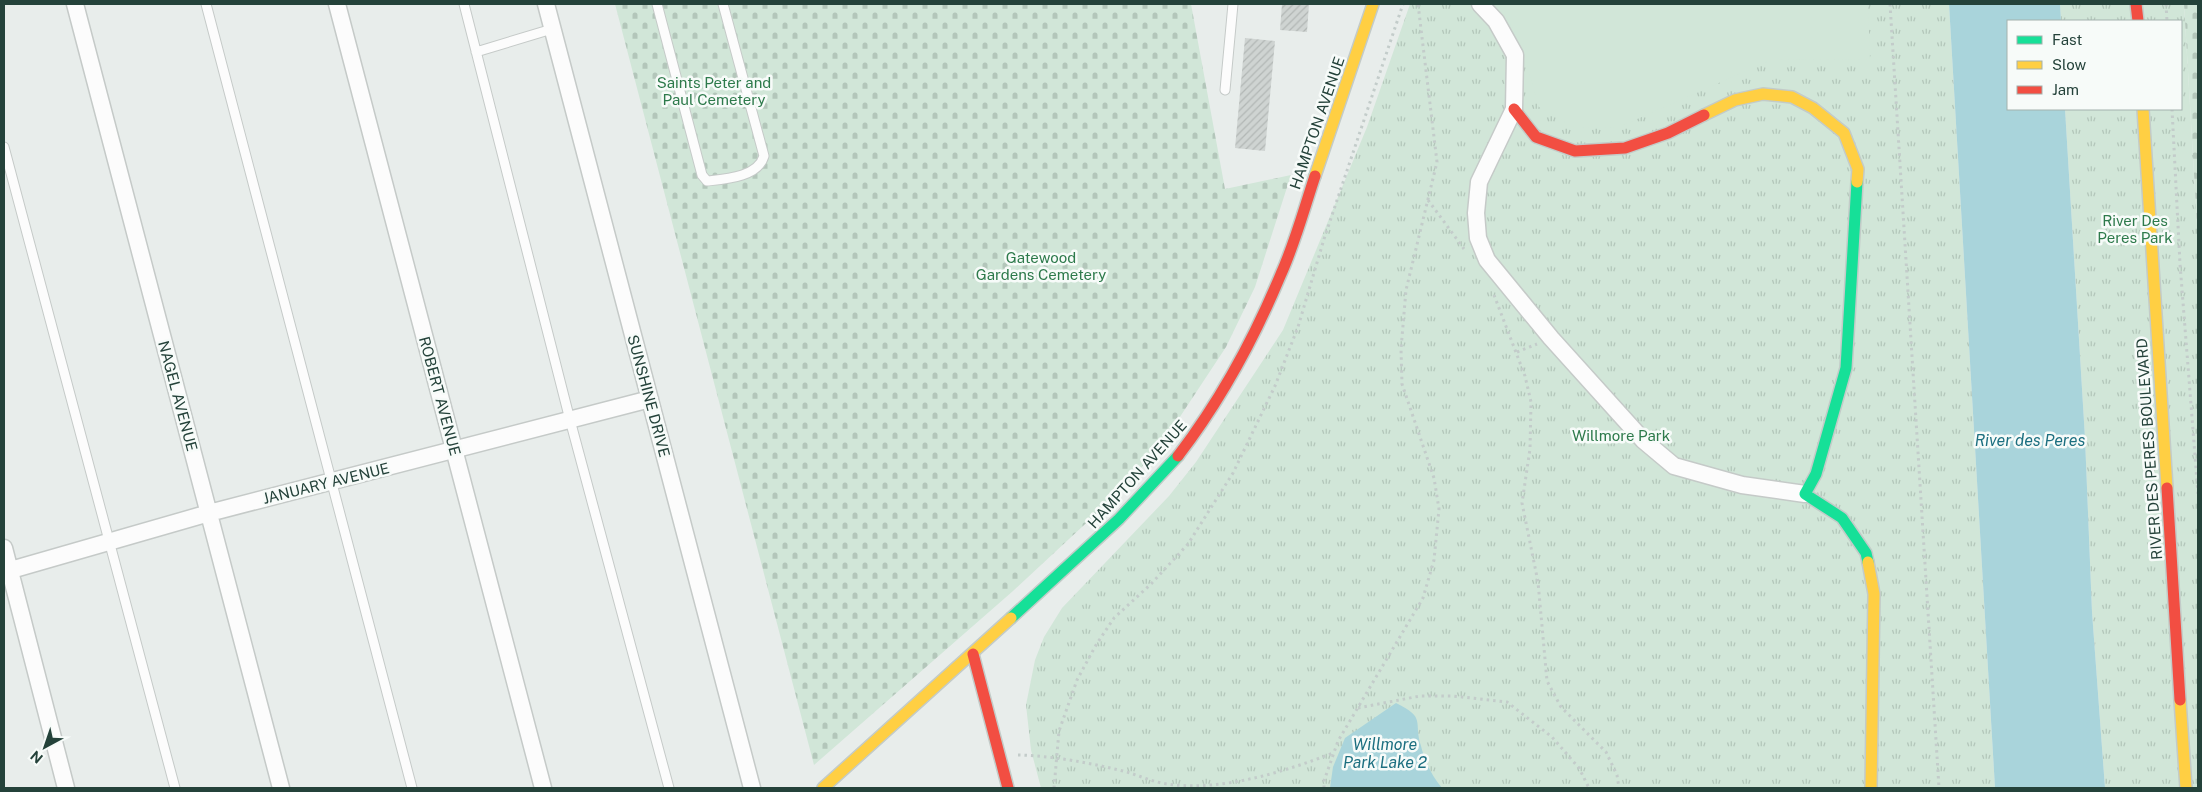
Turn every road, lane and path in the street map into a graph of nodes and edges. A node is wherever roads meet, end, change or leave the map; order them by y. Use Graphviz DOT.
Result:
graph roads {
  1 [pos="75,4"];
  2 [pos="206,4"];
  3 [pos="337,4"];
  4 [pos="464,4"];
  5 [pos="546,4"];
  6 [pos="657,4"];
  7 [pos="723,4"];
  8 [pos="1233,4"];
  9 [pos="1373,4"];
  10 [pos="1418,4"];
  11 [pos="1480,4"];
  12 [pos="1890,4"];
  13 [pos="2136,4"];
  14 [pos="2166,4"];
  15 [pos="2138,20"];
  16 [pos="2167,20"];
  17 [pos="552,29"];
  18 [pos="476,52"];
  19 [pos="1225,90"];
  20 [pos="1514,109"];
  21 [pos="2143,110"];
  22 [pos="2172,110"];
  23 [pos="4,147"];
  24 [pos="1428,200"];
  25 [pos="1469,256"];
  26 [pos="1494,294"];
  27 [pos="650,399"];
  28 [pos="570,420"];
  29 [pos="454,450"];
  30 [pos="332,481"];
  31 [pos="1805,494"];
  32 [pos="2198,494"];
  33 [pos="209,513"];
  34 [pos="108,542"];
  35 [pos="4,548"];
  36 [pos="7,571"];
  37 [pos="973,654"];
  38 [pos="1358,708"];
  39 [pos="1334,753"];
  40 [pos="999,754"];
  41 [pos="1231,784"];
  42 [pos="66,788"];
  43 [pos="175,788"];
  44 [pos="281,788"];
  45 [pos="412,788"];
  46 [pos="543,788"];
  47 [pos="668,788"];
  48 [pos="752,788"];
  49 [pos="823,788"];
  50 [pos="1008,788"];
  51 [pos="1227,788"];
  52 [pos="1324,788"];
  53 [pos="1589,788"];
  54 [pos="1618,788"];
  55 [pos="1871,788"];
  56 [pos="1939,788"];
  57 [pos="2186,788"];
  1 -- 33 [label="street, NAGEL AVENUE"];
  2 -- 30 [label="lane"];
  3 -- 29 [label="street, ROBERT AVENUE"];
  4 -- 18 [label="lane"];
  5 -- 17 [label="street, SUNSHINE DRIVE"];
  6 -- 7 [label="lane"];
  8 -- 19 [label="lane"];
  9 -- 37 [label="main road, HAMPTON AVENUE"];
  10 -- 24 [label="path"];
  11 -- 20 [label="street"];
  12 -- 56 [label="path"];
  13 -- 15 [label="main road"];
  14 -- 16 [label="path"];
  17 -- 18 [label="lane"];
  17 -- 27 [label="street, SUNSHINE DRIVE"];
  18 -- 28 [label="lane"];
  20 -- 31 [label="street"];
  20 -- 31 [label="main road"];
  21 -- 57 [label="main road, RIVER DES PERES BOULEVARD"];
  22 -- 32 [label="path"];
  23 -- 34 [label="lane"];
  24 -- 25 [label="path"];
  24 -- 38 [label="path"];
  26 -- 54 [label="path"];
  27 -- 28 [label="street, JANUARY AVENUE"];
  27 -- 48 [label="street, SUNSHINE DRIVE"];
  28 -- 29 [label="street, JANUARY AVENUE"];
  28 -- 47 [label="lane"];
  29 -- 30 [label="street, JANUARY AVENUE"];
  29 -- 46 [label="street, ROBERT AVENUE"];
  30 -- 33 [label="street, JANUARY AVENUE"];
  30 -- 45 [label="lane"];
  31 -- 55 [label="main road"];
  33 -- 34 [label="street, JANUARY AVENUE"];
  33 -- 44 [label="street, NAGEL AVENUE"];
  34 -- 36 [label="street, JANUARY AVENUE"];
  34 -- 43 [label="lane"];
  35 -- 36 [label="street"];
  36 -- 42 [label="street"];
  37 -- 40 [label="main road"];
  37 -- 49 [label="main road, HAMPTON AVENUE"];
  38 -- 39 [label="path"];
  38 -- 53 [label="path"];
  39 -- 41 [label="path"];
  39 -- 52 [label="path"];
  40 -- 41 [label="path"];
  40 -- 50 [label="main road"];
  41 -- 51 [label="path"];
}
